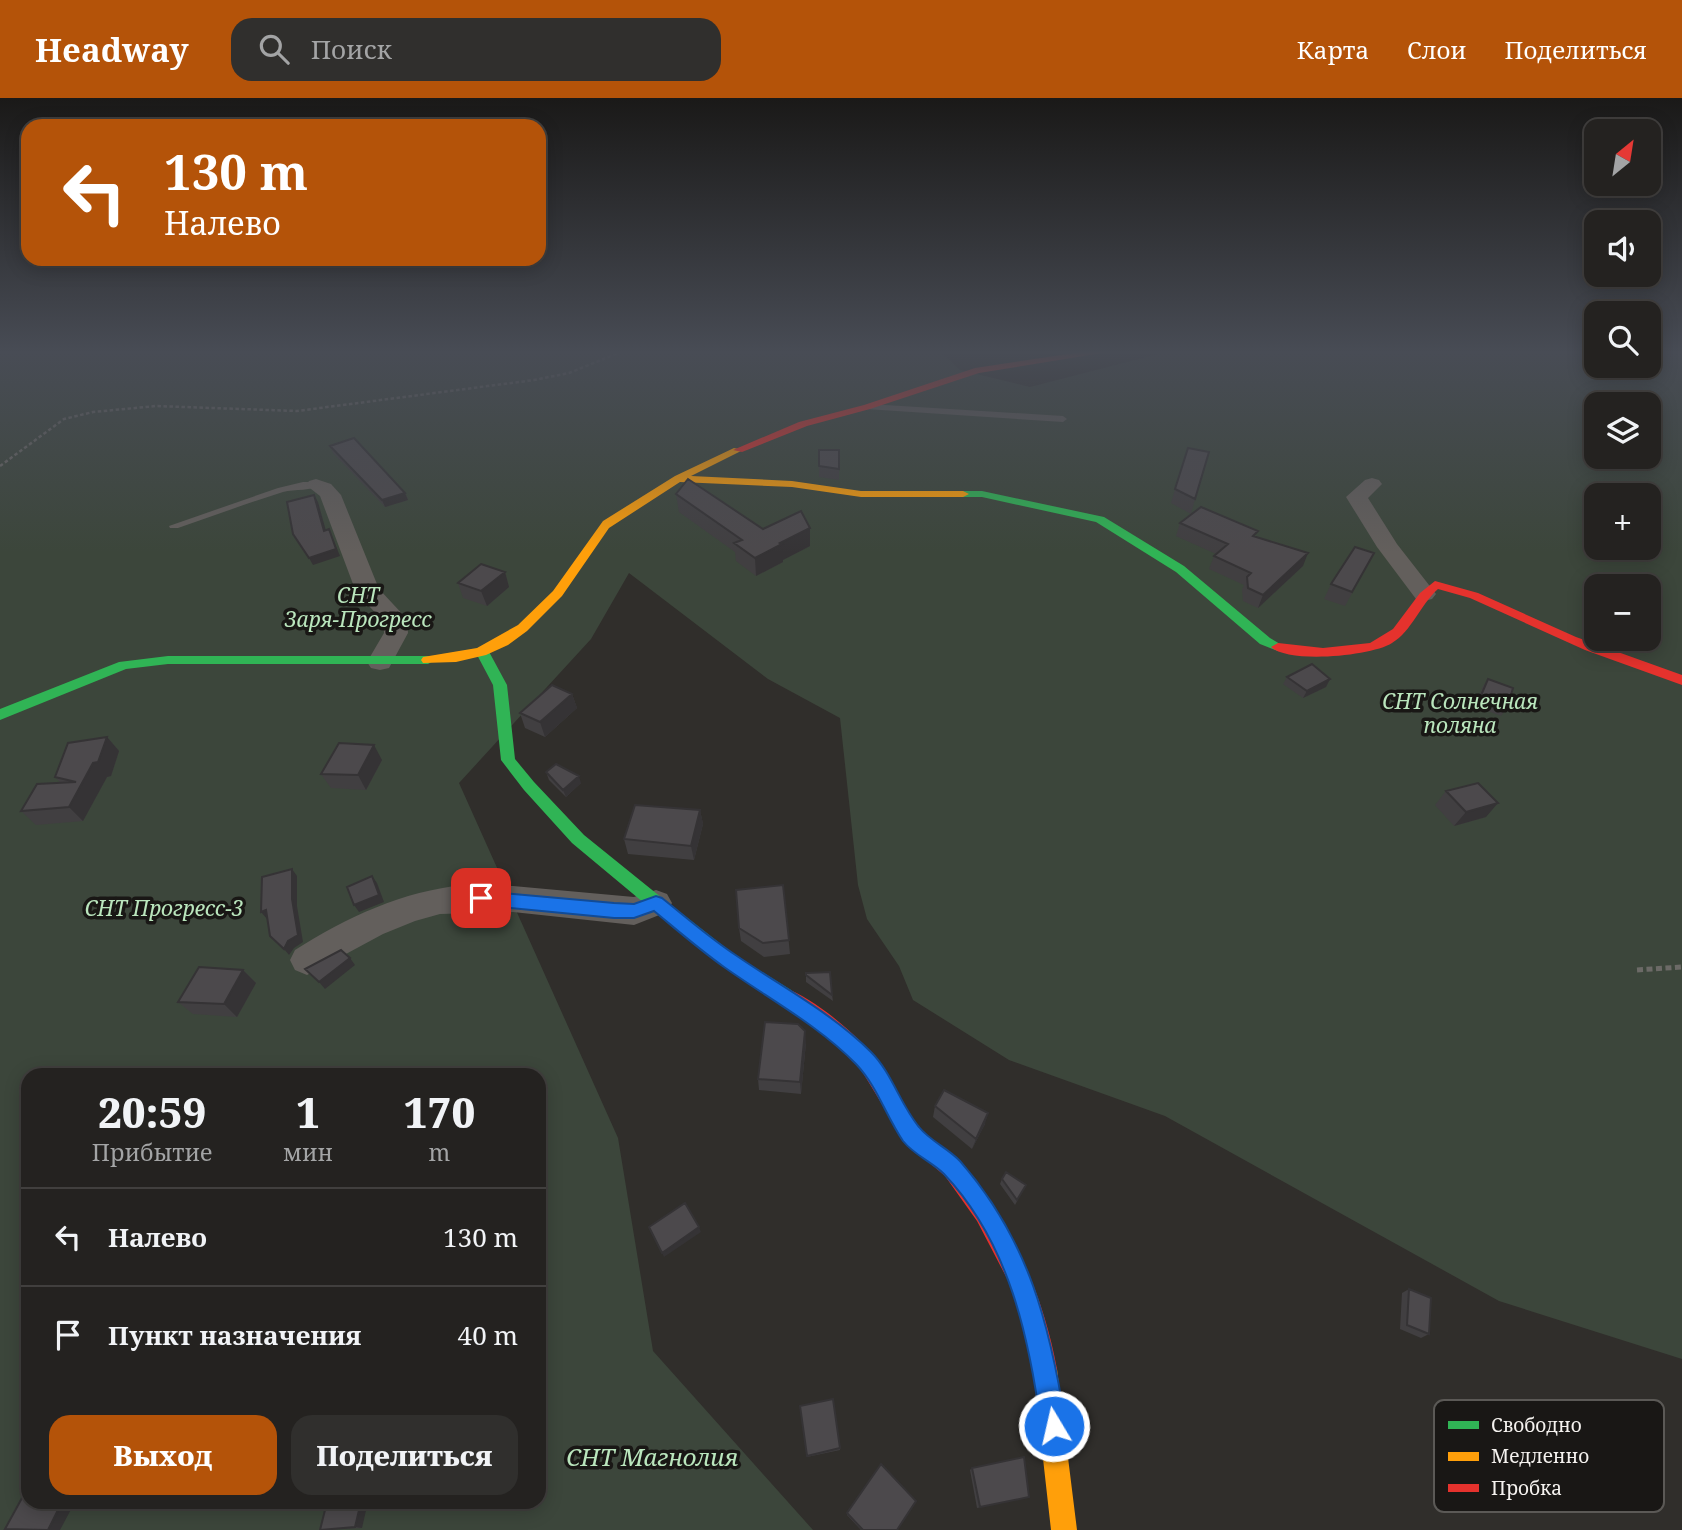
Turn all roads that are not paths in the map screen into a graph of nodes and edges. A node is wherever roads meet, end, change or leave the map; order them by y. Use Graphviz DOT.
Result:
graph roads {
  1 [pos="829,418"];
  2 [pos="1044,418"];
  3 [pos="1063,419"];
  4 [pos="679,478"];
  5 [pos="1372,484"];
  6 [pos="316,485"];
  7 [pos="174,526"];
  8 [pos="1424,594"];
  9 [pos="482,651"];
  10 [pos="380,662"];
  11 [pos="1682,680"];
  12 [pos="0,715"];
  13 [pos="656,903"];
  14 [pos="307,960"];
  15 [pos="1064,1530"];
  1 -- 4 [label="street"];
  2 -- 3 [label="lane"];
  4 -- 8 [label="street"];
  4 -- 9 [label="street"];
  5 -- 8 [label="street"];
  6 -- 7 [label="lane"];
  6 -- 10 [label="street"];
  8 -- 11 [label="street"];
  9 -- 10 [label="street"];
  9 -- 13 [label="street"];
  10 -- 12 [label="street"];
  13 -- 14 [label="street"];
  13 -- 15 [label="street"];
}
